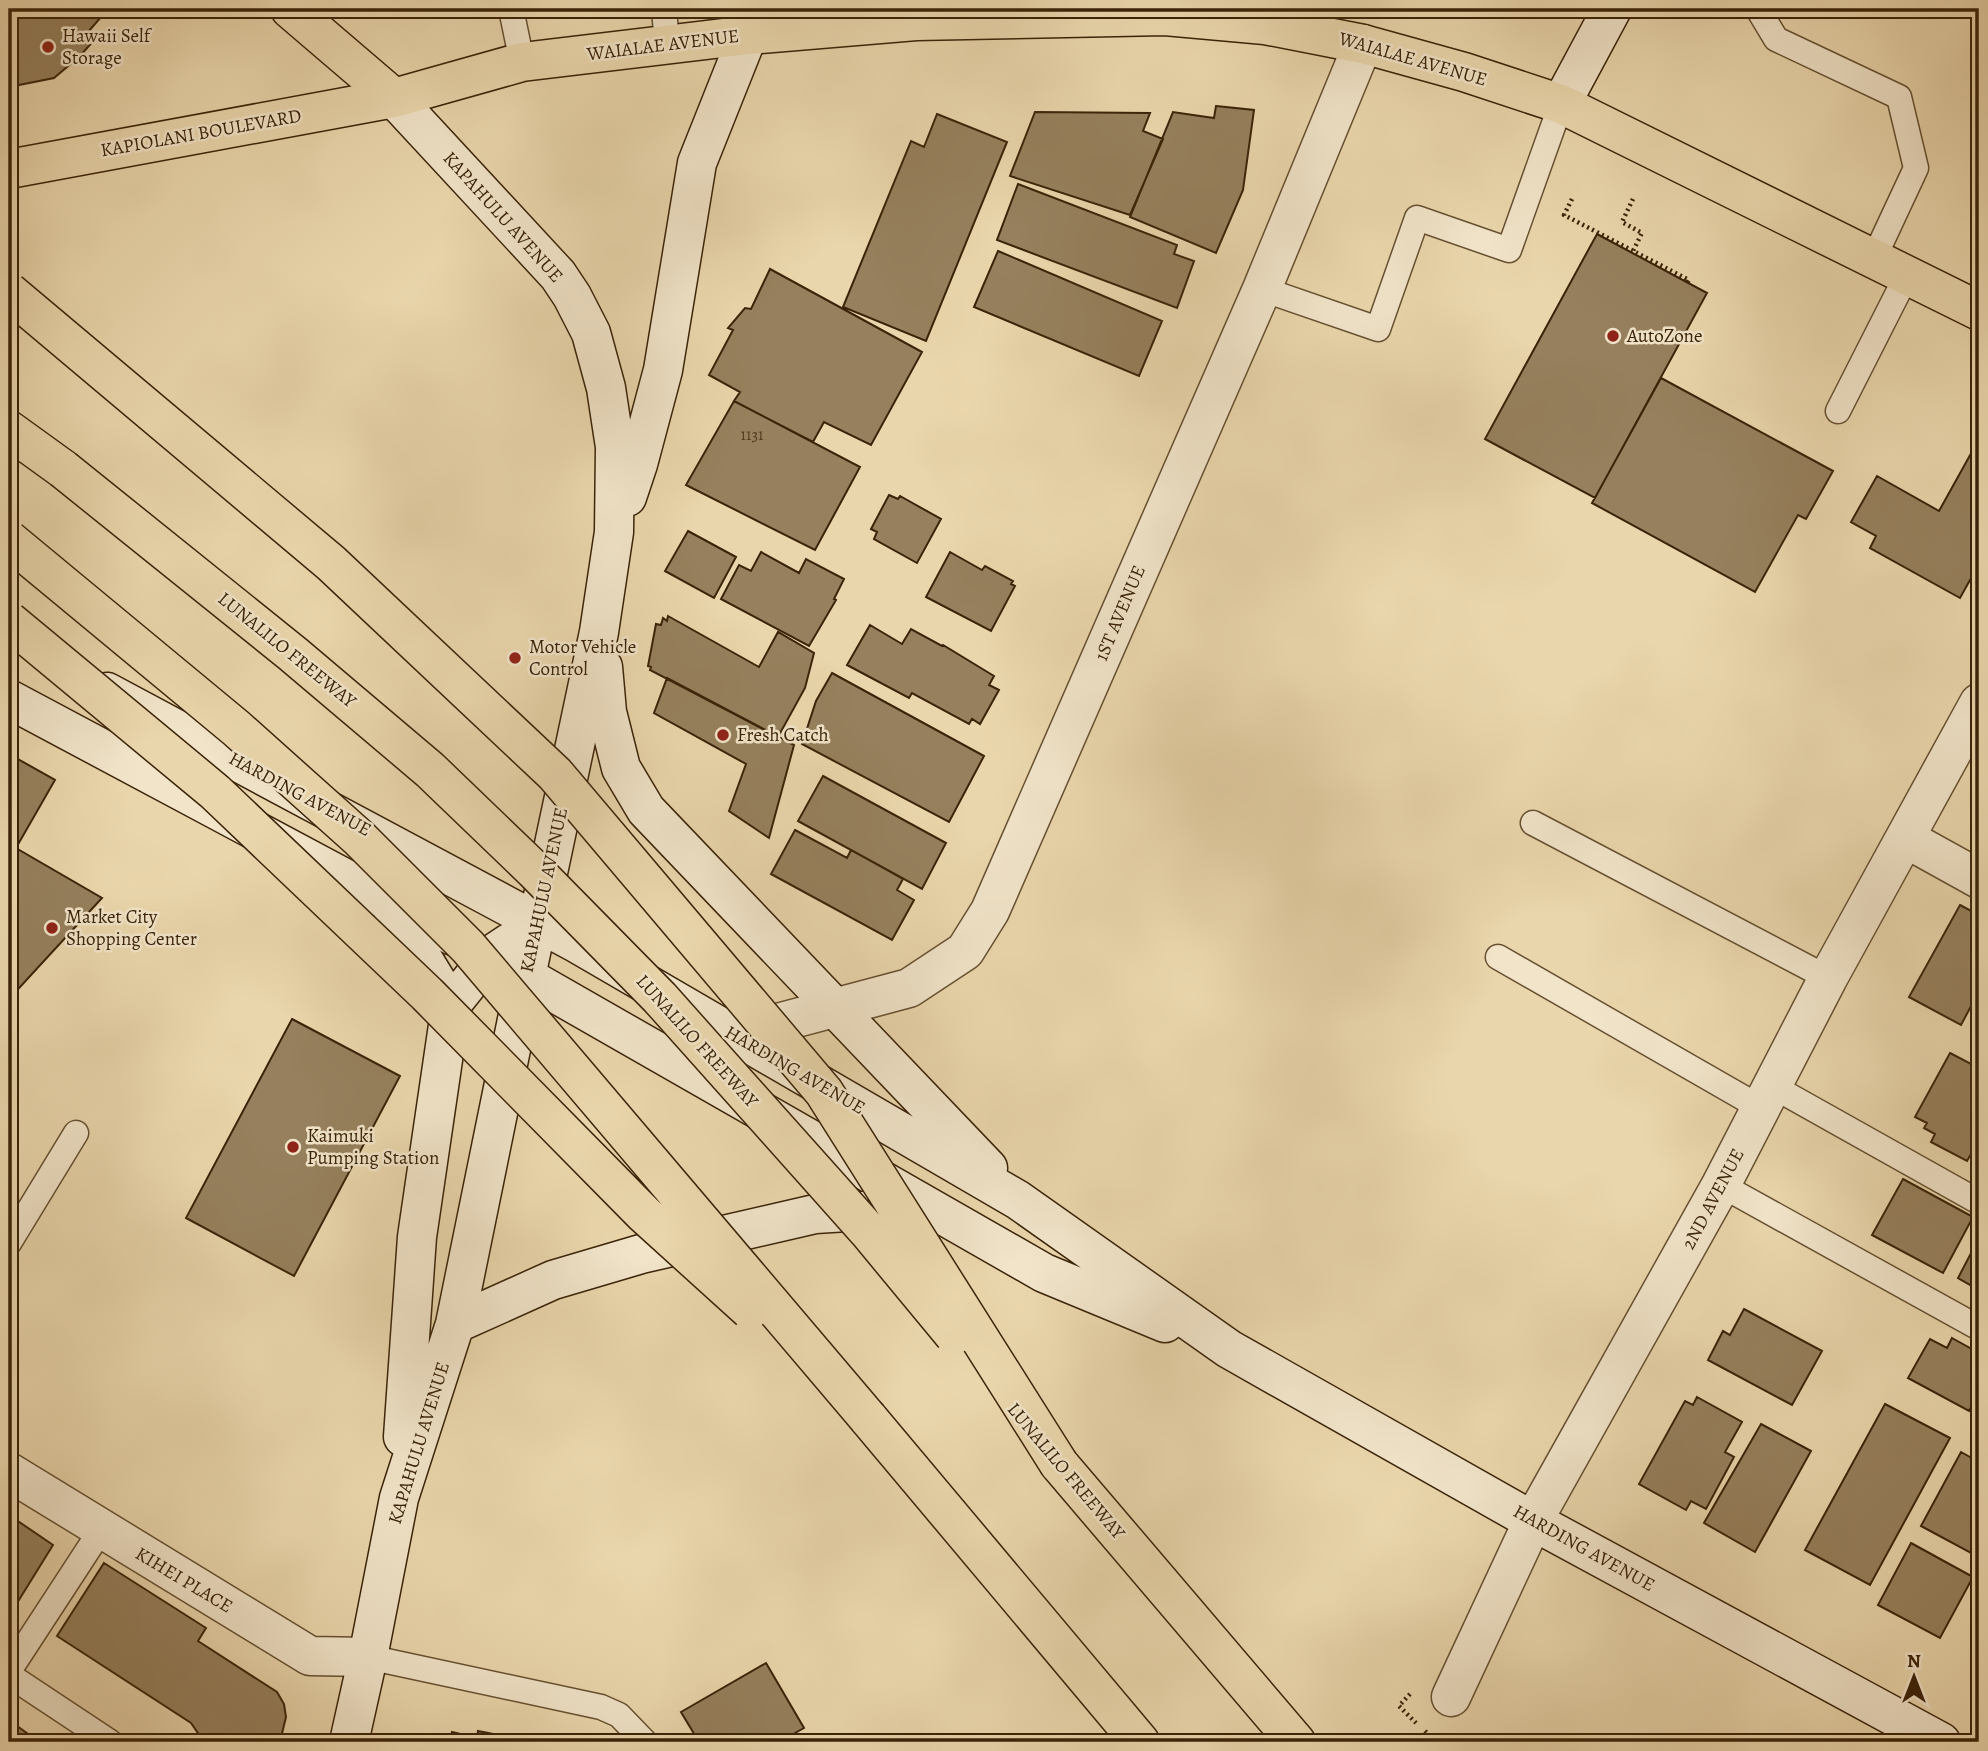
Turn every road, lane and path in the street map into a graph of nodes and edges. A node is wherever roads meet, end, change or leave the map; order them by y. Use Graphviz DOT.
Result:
graph roads {
  1 [pos="290,9"];
  2 [pos="511,9"];
  3 [pos="1612,9"];
  4 [pos="1758,9"];
  5 [pos="1065,14"];
  6 [pos="917,15"];
  7 [pos="771,25"];
  8 [pos="666,26"];
  9 [pos="1363,44"];
  10 [pos="522,62"];
  11 [pos="394,98"];
  12 [pos="1561,104"];
  13 [pos="9,169"];
  14 [pos="1572,199"];
  15 [pos="1633,199"];
  16 [pos="1633,251"];
  17 [pos="1891,266"];
  18 [pos="1687,283"];
  19 [pos="1262,289"];
  20 [pos="9,292"];
  21 [pos="1979,311"];
  22 [pos="1838,411"];
  23 [pos="9,430"];
  24 [pos="614,532"];
  25 [pos="9,540"];
  26 [pos="9,621"];
  27 [pos="599,632"];
  28 [pos="9,643"];
  29 [pos="9,699"];
  30 [pos="1979,703"];
  31 [pos="1533,823"];
  32 [pos="1905,838"];
  33 [pos="1979,879"];
  34 [pos="389,903"];
  35 [pos="539,921"];
  36 [pos="491,955"];
  37 [pos="1498,957"];
  38 [pos="526,977"];
  39 [pos="1828,978"];
  40 [pos="451,1005"];
  41 [pos="838,1008"];
  42 [pos="735,1035"];
  43 [pos="1766,1097"];
  44 [pos="76,1133"];
  45 [pos="1721,1185"];
  46 [pos="1018,1200"];
  47 [pos="1979,1202"];
  48 [pos="938,1214"];
  49 [pos="9,1242"];
  50 [pos="455,1324"];
  51 [pos="1979,1328"];
  52 [pos="1229,1349"];
  53 [pos="867,1418"];
  54 [pos="1059,1464"];
  55 [pos="9,1472"];
  56 [pos="398,1497"];
  57 [pos="1533,1521"];
  58 [pos="101,1530"];
  59 [pos="368,1657"];
  60 [pos="9,1673"];
  61 [pos="1451,1697"];
  62 [pos="1904,1733"];
  63 [pos="110,1742"];
  64 [pos="349,1742"];
  65 [pos="645,1742"];
  66 [pos="1140,1742"];
  67 [pos="1296,1742"];
  68 [pos="1941,1742"];
  1 -- 11 [label="main road"];
  2 -- 10 [label="lane"];
  3 -- 12 [label="main road"];
  4 -- 17 [label="lane"];
  5 -- 6 [label="main road, WAIALAE AVENUE"];
  5 -- 9 [label="main road, WAIALAE AVENUE"];
  6 -- 7 [label="main road, WAIALAE AVENUE"];
  7 -- 8 [label="main road, WAIALAE AVENUE"];
  7 -- 24 [label="main road"];
  8 -- 10 [label="main road, WAIALAE AVENUE"];
  9 -- 12 [label="main road, WAIALAE AVENUE"];
  9 -- 19 [label="main road, 1ST AVENUE"];
  10 -- 11 [label="main road, WAIALAE AVENUE"];
  11 -- 13 [label="main road, KAPIOLANI BOULEVARD"];
  11 -- 24 [label="main road, KAPAHULU AVENUE"];
  12 -- 17 [label="main road, WAIALAE AVENUE"];
  12 -- 19 [label="lane"];
  14 -- 16 [label="path"];
  15 -- 16 [label="path"];
  16 -- 18 [label="path"];
  17 -- 21 [label="main road, WAIALAE AVENUE"];
  17 -- 22 [label="lane"];
  19 -- 41 [label="main road, 1ST AVENUE"];
  20 -- 54 [label="main road, bridge"];
  23 -- 54 [label="main road, LUNALILO FREEWAY, bridge"];
  24 -- 27 [label="main road, KAPAHULU AVENUE"];
  25 -- 53 [label="main road, bridge"];
  26 -- 53 [label="main road, bridge"];
  27 -- 35 [label="main road, KAPAHULU AVENUE"];
  27 -- 41 [label="main road"];
  28 -- 35 [label="main road, HARDING AVENUE"];
  29 -- 34 [label="main road, HARDING AVENUE"];
  30 -- 32 [label="main road, 2ND AVENUE"];
  31 -- 39 [label="lane"];
  32 -- 33 [label="main road"];
  32 -- 39 [label="main road, 2ND AVENUE"];
  34 -- 36 [label="main road, HARDING AVENUE"];
  34 -- 40 [label="main road"];
  35 -- 36 [label="main road"];
  35 -- 38 [label="main road, KAPAHULU AVENUE"];
  35 -- 42 [label="main road, HARDING AVENUE"];
  36 -- 38 [label="main road, HARDING AVENUE"];
  36 -- 40 [label="main road"];
  37 -- 43 [label="lane"];
  38 -- 48 [label="main road, HARDING AVENUE"];
  38 -- 50 [label="main road, KAPAHULU AVENUE"];
  39 -- 43 [label="main road, 2ND AVENUE"];
  40 -- 56 [label="main road"];
  41 -- 42 [label="main road, 1ST AVENUE"];
  41 -- 46 [label="main road"];
  42 -- 46 [label="main road, HARDING AVENUE"];
  43 -- 45 [label="main road, 2ND AVENUE"];
  43 -- 47 [label="lane"];
  44 -- 49 [label="lane"];
  45 -- 51 [label="lane"];
  45 -- 57 [label="main road, 2ND AVENUE"];
  46 -- 52 [label="main road, HARDING AVENUE"];
  48 -- 50 [label="main road"];
  48 -- 52 [label="main road, HARDING AVENUE"];
  50 -- 56 [label="main road, KAPAHULU AVENUE"];
  52 -- 57 [label="main road, HARDING AVENUE"];
  53 -- 66 [label="main road"];
  54 -- 67 [label="main road, LUNALILO FREEWAY"];
  55 -- 58 [label="main road, KIHEI PLACE"];
  56 -- 59 [label="main road, KAPAHULU AVENUE"];
  57 -- 61 [label="main road, 2ND AVENUE"];
  57 -- 62 [label="main road, HARDING AVENUE"];
  58 -- 59 [label="main road, KIHEI PLACE"];
  58 -- 60 [label="lane"];
  59 -- 64 [label="main road, KAPAHULU AVENUE"];
  59 -- 65 [label="lane"];
  60 -- 63 [label="lane"];
  62 -- 68 [label="main road, HARDING AVENUE"];
}
